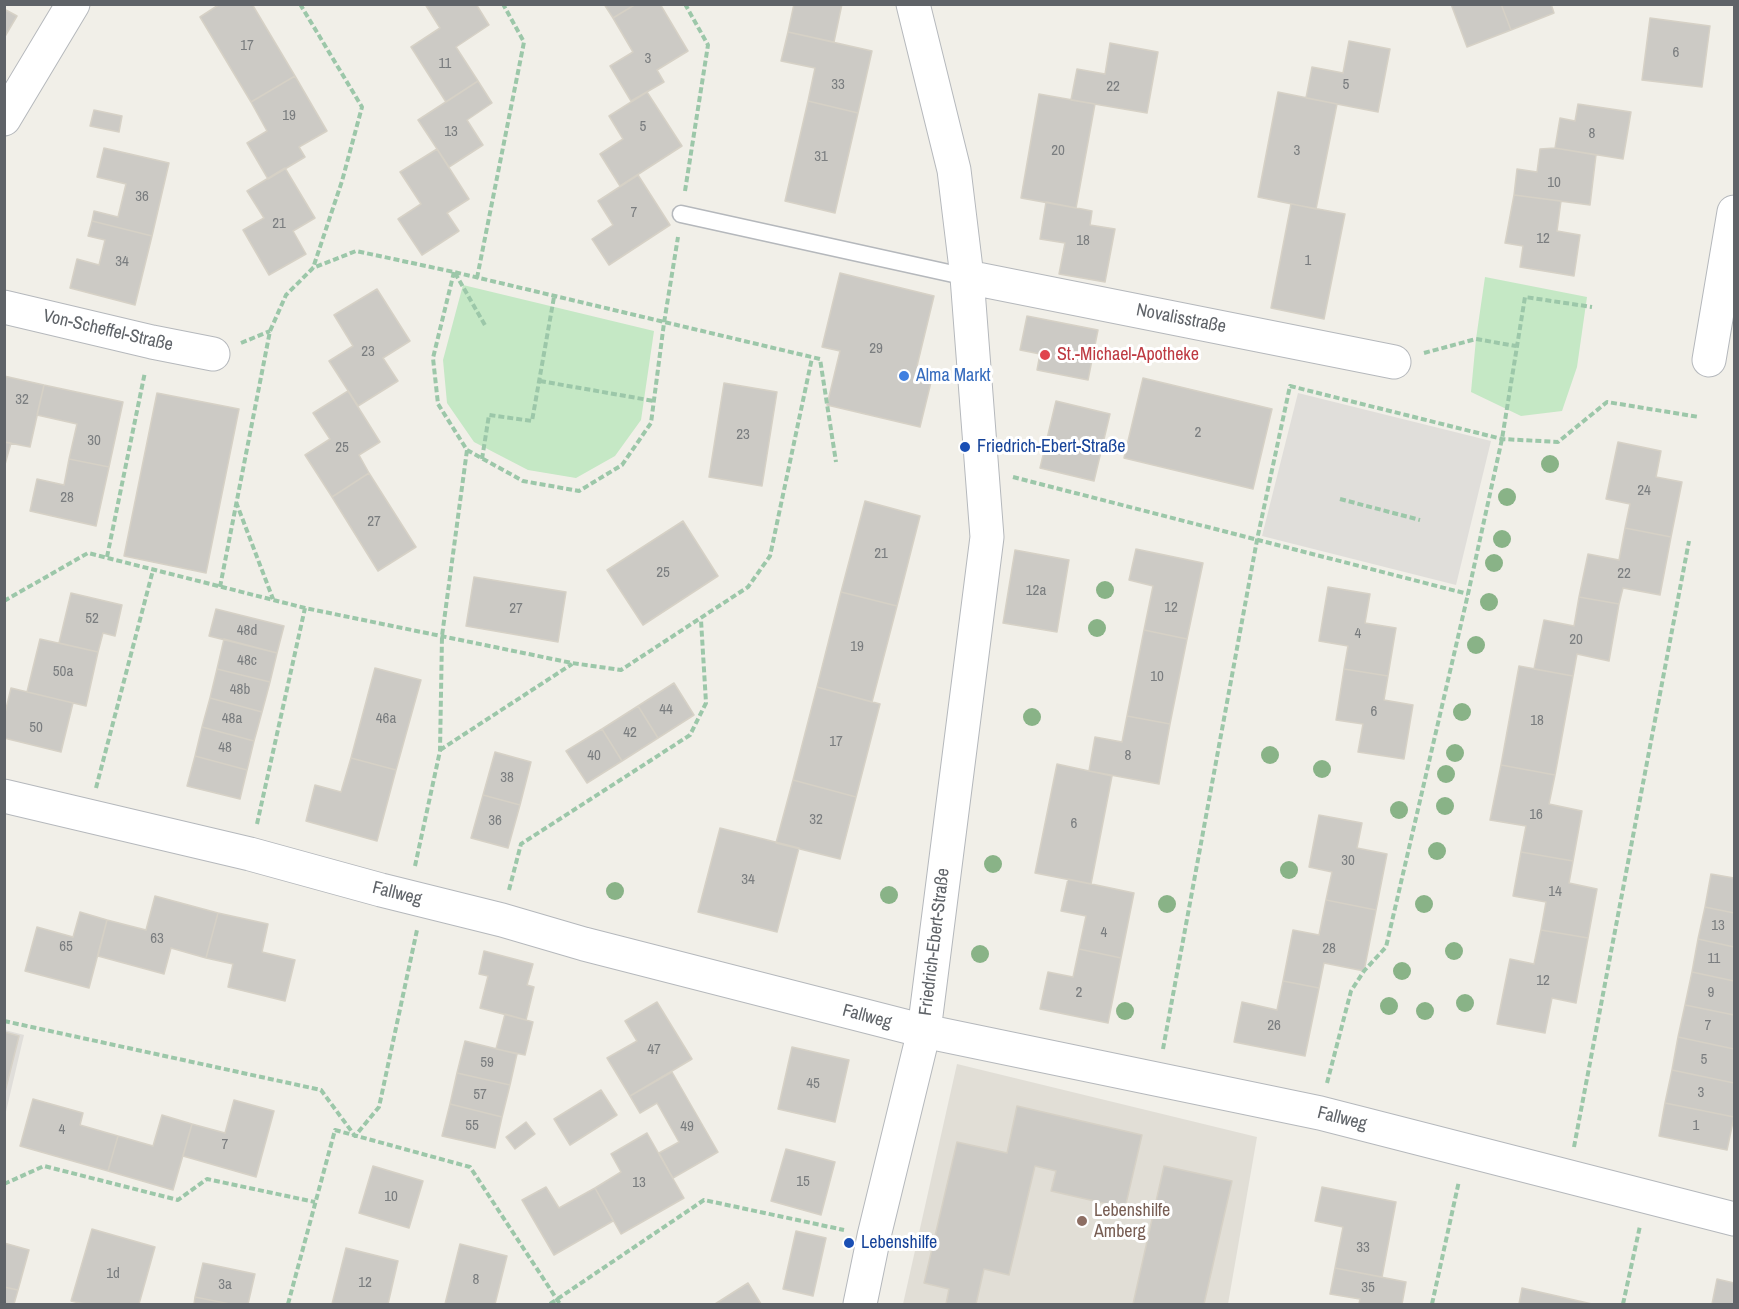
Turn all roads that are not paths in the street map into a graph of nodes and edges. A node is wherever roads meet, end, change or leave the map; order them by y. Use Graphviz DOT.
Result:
graph roads {
  1 [pos="73,4"];
  2 [pos="913,4"];
  3 [pos="4,119"];
  4 [pos="1734,212"];
  5 [pos="681,214"];
  6 [pos="967,277"];
  7 [pos="4,307"];
  8 [pos="213,354"];
  9 [pos="1709,360"];
  10 [pos="1394,362"];
  11 [pos="4,795"];
  12 [pos="924,1031"];
  13 [pos="1734,1219"];
  14 [pos="860,1305"];
  1 -- 3 [label="street"];
  2 -- 6 [label="street, Friedrich-Ebert-Straße"];
  4 -- 9 [label="street"];
  5 -- 6 [label="lane"];
  6 -- 10 [label="street, Novalisstraße"];
  6 -- 12 [label="street, Friedrich-Ebert-Straße"];
  7 -- 8 [label="street, Von-Scheffel-Straße"];
  11 -- 12 [label="street, Fallweg"];
  12 -- 13 [label="street, Fallweg"];
  12 -- 14 [label="street, Friedrich-Ebert-Straße"];
}
